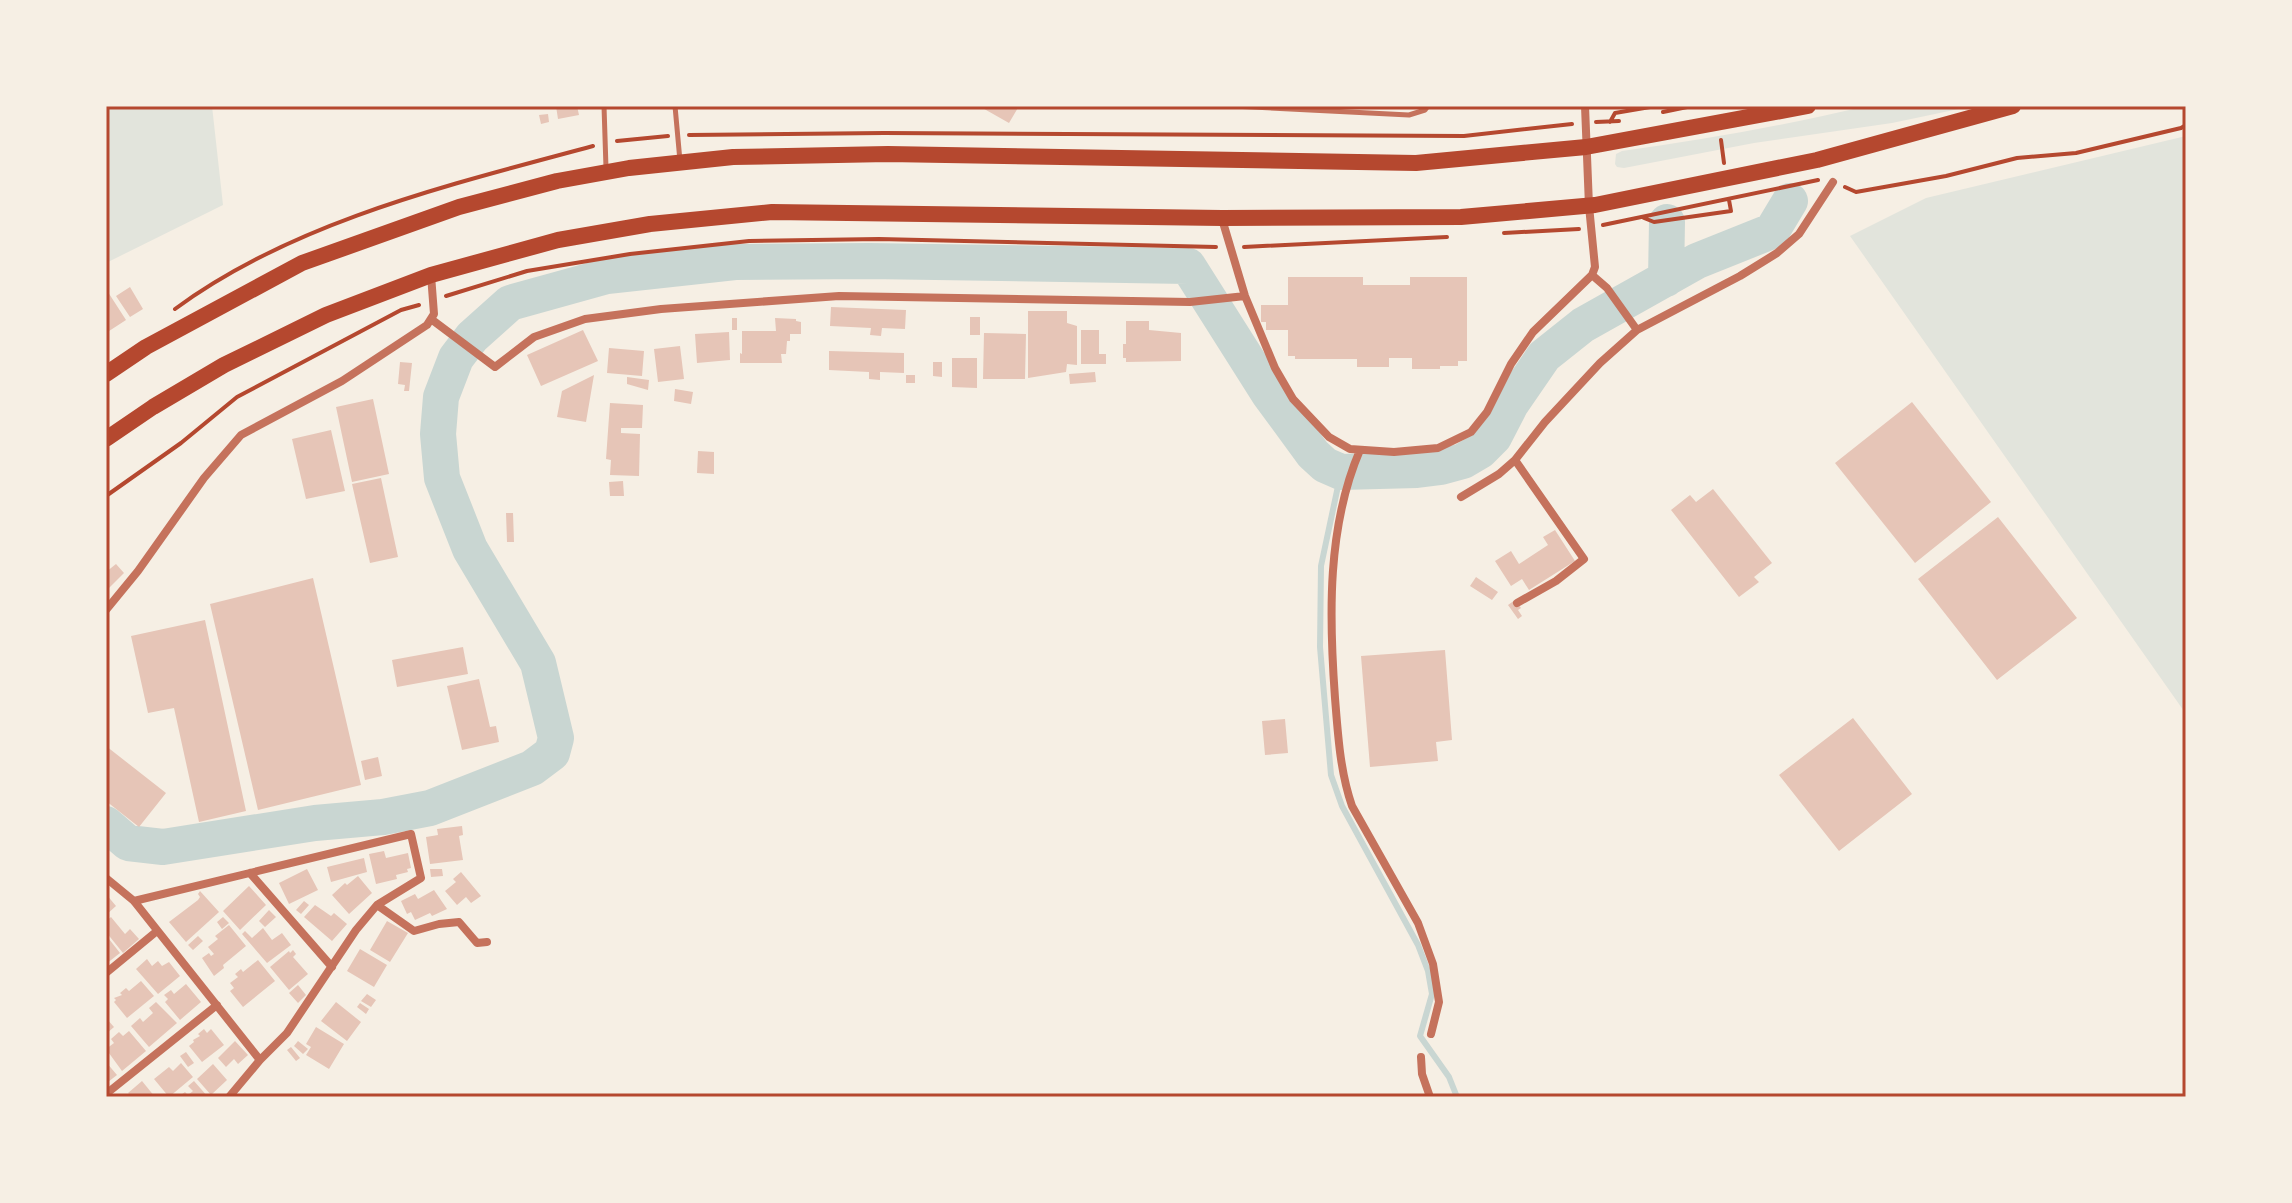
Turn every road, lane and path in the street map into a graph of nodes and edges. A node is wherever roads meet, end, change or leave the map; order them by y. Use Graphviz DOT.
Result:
graph roads {
  1 [pos="604,106"];
  2 [pos="675,106"];
  3 [pos="1233,106"];
  4 [pos="1428,106"];
  5 [pos="1585,106"];
  6 [pos="1656,106"];
  7 [pos="1692,106"];
  8 [pos="1808,106"];
  9 [pos="2013,106"];
  10 [pos="1653,114"];
  11 [pos="1627,120"];
  12 [pos="1610,122"];
  13 [pos="1586,123"];
  14 [pos="2186,125"];
  15 [pos="1721,136"];
  16 [pos="1586,147"];
  17 [pos="680,163"];
  18 [pos="1725,166"];
  19 [pos="606,173"];
  20 [pos="1833,182"];
  21 [pos="1729,196"];
  22 [pos="1589,206"];
  23 [pos="1642,217"];
  24 [pos="1222,218"];
  25 [pos="1591,228"];
  26 [pos="1497,234"];
  27 [pos="1453,237"];
  28 [pos="1230,248"];
  29 [pos="431,275"];
  30 [pos="1592,275"];
  31 [pos="1240,296"];
  32 [pos="433,300"];
  33 [pos="431,319"];
  34 [pos="1637,330"];
  35 [pos="106,374"];
  36 [pos="106,439"];
  37 [pos="1360,450"];
  38 [pos="1515,460"];
  39 [pos="106,496"];
  40 [pos="1461,497"];
  41 [pos="1517,603"];
  42 [pos="106,610"];
  43 [pos="250,873"];
  44 [pos="106,878"];
  45 [pos="134,901"];
  46 [pos="377,905"];
  47 [pos="157,931"];
  48 [pos="487,942"];
  49 [pos="332,967"];
  50 [pos="106,973"];
  51 [pos="217,1005"];
  52 [pos="1431,1034"];
  53 [pos="1421,1057"];
  54 [pos="260,1060"];
  55 [pos="106,1094"];
  56 [pos="229,1097"];
  57 [pos="1430,1097"];
  1 -- 19 [label="lane"];
  2 -- 17 [label="lane"];
  3 -- 4 [label="lane"];
  5 -- 13 [label="street"];
  6 -- 12 [label="path"];
  7 -- 10 [label="path"];
  8 -- 16 [label="highway"];
  9 -- 22 [label="highway"];
  11 -- 12 [label="path"];
  12 -- 13 [label="path"];
  13 -- 16 [label="street"];
  14 -- 20 [label="path"];
  15 -- 18 [label="path"];
  16 -- 17 [label="highway"];
  16 -- 22 [label="street"];
  17 -- 19 [label="highway"];
  19 -- 35 [label="highway"];
  20 -- 23 [label="path"];
  20 -- 34 [label="street"];
  21 -- 23 [label="path"];
  22 -- 24 [label="highway"];
  22 -- 25 [label="street"];
  23 -- 25 [label="path"];
  24 -- 28 [label="street"];
  24 -- 29 [label="highway"];
  25 -- 26 [label="path"];
  25 -- 30 [label="street"];
  27 -- 28 [label="path"];
  28 -- 31 [label="street"];
  28 -- 32 [label="path"];
  29 -- 32 [label="street"];
  29 -- 36 [label="highway"];
  30 -- 34 [label="street"];
  30 -- 37 [label="street"];
  31 -- 33 [label="street"];
  31 -- 37 [label="street"];
  32 -- 33 [label="street"];
  32 -- 39 [label="path"];
  33 -- 42 [label="street"];
  34 -- 38 [label="street"];
  37 -- 52 [label="street"];
  38 -- 40 [label="street"];
  38 -- 41 [label="street"];
  43 -- 45 [label="street"];
  43 -- 46 [label="street"];
  43 -- 49 [label="street"];
  44 -- 45 [label="street"];
  45 -- 47 [label="street"];
  46 -- 48 [label="street"];
  46 -- 49 [label="street"];
  47 -- 50 [label="street"];
  47 -- 51 [label="street"];
  49 -- 54 [label="street"];
  51 -- 54 [label="street"];
  51 -- 55 [label="street"];
  53 -- 57 [label="street"];
  54 -- 56 [label="street"];
}
